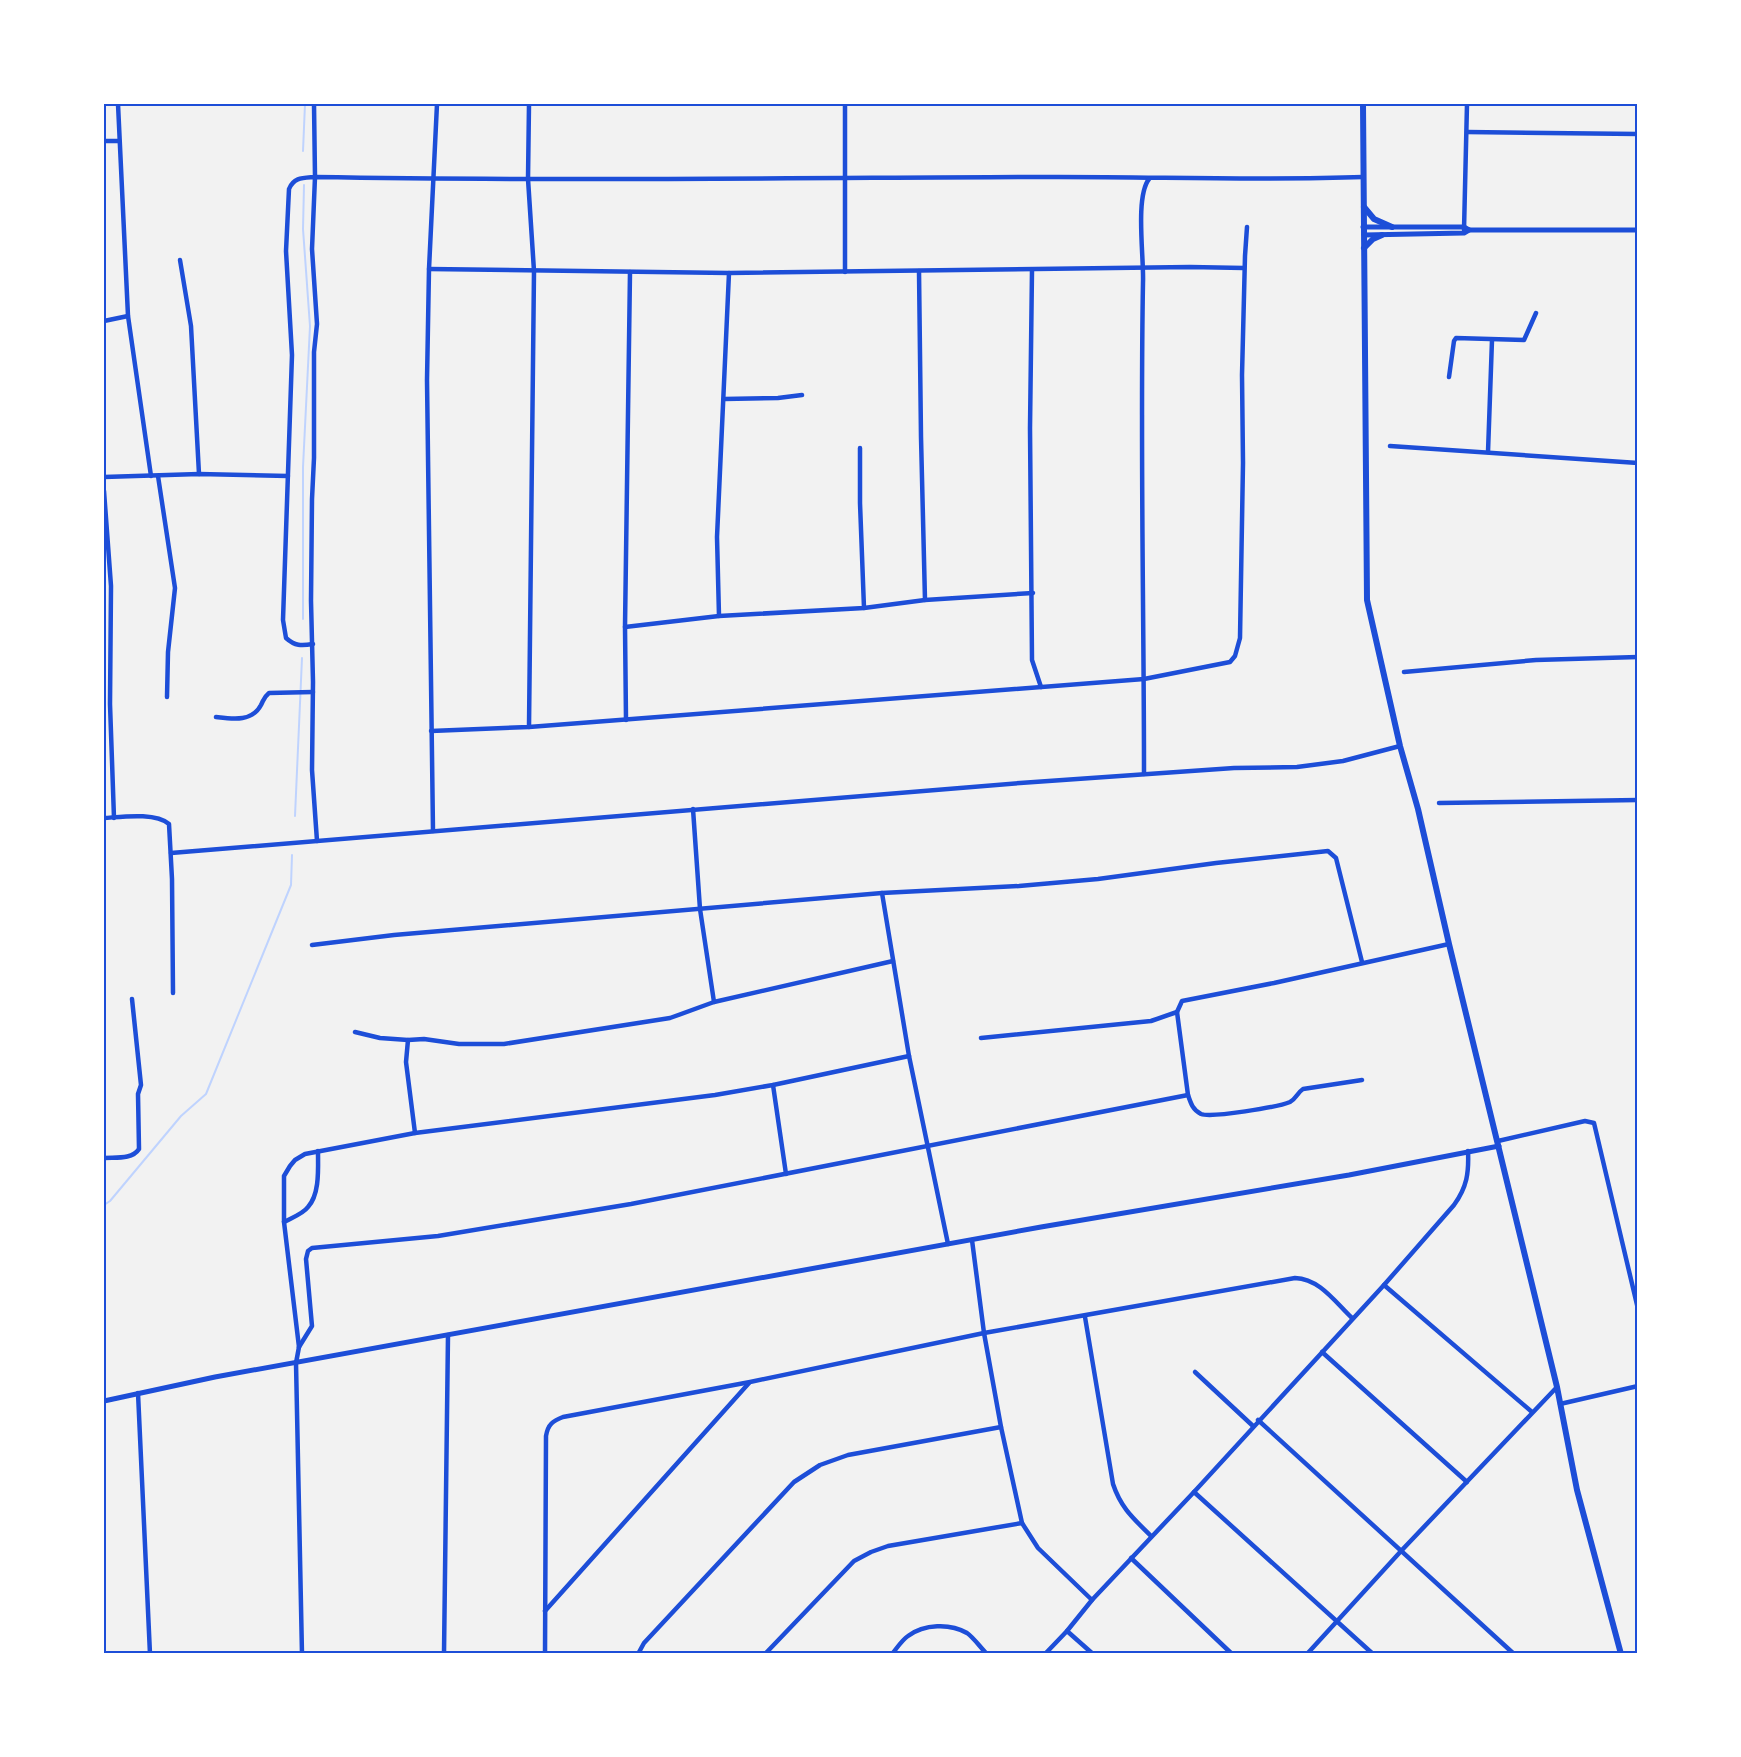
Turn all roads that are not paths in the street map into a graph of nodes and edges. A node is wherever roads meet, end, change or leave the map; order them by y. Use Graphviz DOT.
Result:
graph roads {
  1 [pos="118,104"];
  2 [pos="314,104"];
  3 [pos="437,104"];
  4 [pos="529,104"];
  5 [pos="845,104"];
  6 [pos="1364,104"];
  7 [pos="1467,104"];
  8 [pos="1467,132"];
  9 [pos="1638,134"];
  10 [pos="104,141"];
  11 [pos="119,141"];
  12 [pos="315,177"];
  13 [pos="1364,177"];
  14 [pos="844,178"];
  15 [pos="1149,178"];
  16 [pos="434,179"];
  17 [pos="528,179"];
  18 [pos="1363,206"];
  19 [pos="1247,227"];
  20 [pos="1364,227"];
  21 [pos="1392,227"];
  22 [pos="1466,230"];
  23 [pos="1638,230"];
  24 [pos="1364,235"];
  25 [pos="1382,235"];
  26 [pos="1364,248"];
  27 [pos="180,260"];
  28 [pos="1144,267"];
  29 [pos="1244,268"];
  30 [pos="429,269"];
  31 [pos="1032,270"];
  32 [pos="534,271"];
  33 [pos="919,271"];
  34 [pos="630,272"];
  35 [pos="845,272"];
  36 [pos="729,273"];
  37 [pos="1536,313"];
  38 [pos="128,316"];
  39 [pos="104,321"];
  40 [pos="1492,340"];
  41 [pos="1449,377"];
  42 [pos="802,394"];
  43 [pos="724,399"];
  44 [pos="1390,446"];
  45 [pos="860,448"];
  46 [pos="1488,452"];
  47 [pos="1638,463"];
  48 [pos="200,474"];
  49 [pos="151,476"];
  50 [pos="158,476"];
  51 [pos="288,476"];
  52 [pos="104,477"];
  53 [pos="104,491"];
  54 [pos="1033,593"];
  55 [pos="925,600"];
  56 [pos="864,608"];
  57 [pos="719,616"];
  58 [pos="625,627"];
  59 [pos="104,637"];
  60 [pos="110,637"];
  61 [pos="313,644"];
  62 [pos="1638,657"];
  63 [pos="1404,672"];
  64 [pos="1144,680"];
  65 [pos="1041,687"];
  66 [pos="313,692"];
  67 [pos="166,697"];
  68 [pos="216,717"];
  69 [pos="626,720"];
  70 [pos="529,727"];
  71 [pos="431,731"];
  72 [pos="1400,746"];
  73 [pos="1144,774"];
  74 [pos="1638,800"];
  75 [pos="1439,802"];
  76 [pos="693,809"];
  77 [pos="104,818"];
  78 [pos="114,818"];
  79 [pos="433,831"];
  80 [pos="317,841"];
  81 [pos="171,853"];
  82 [pos="882,893"];
  83 [pos="700,909"];
  84 [pos="1449,944"];
  85 [pos="312,945"];
  86 [pos="893,961"];
  87 [pos="1362,962"];
  88 [pos="172,993"];
  89 [pos="132,999"];
  90 [pos="714,1002"];
  91 [pos="1177,1012"];
  92 [pos="355,1032"];
  93 [pos="981,1038"];
  94 [pos="408,1040"];
  95 [pos="909,1056"];
  96 [pos="1362,1080"];
  97 [pos="773,1085"];
  98 [pos="1188,1095"];
  99 [pos="415,1133"];
  100 [pos="1499,1144"];
  101 [pos="929,1148"];
  102 [pos="318,1151"];
  103 [pos="1468,1151"];
  104 [pos="104,1158"];
  105 [pos="786,1174"];
  106 [pos="284,1222"];
  107 [pos="972,1240"];
  108 [pos="948,1244"];
  109 [pos="1384,1285"];
  110 [pos="1638,1310"];
  111 [pos="1085,1317"];
  112 [pos="1352,1318"];
  113 [pos="984,1334"];
  114 [pos="448,1335"];
  115 [pos="299,1347"];
  116 [pos="1322,1352"];
  117 [pos="296,1363"];
  118 [pos="1196,1372"];
  119 [pos="750,1382"];
  120 [pos="1638,1386"];
  121 [pos="1557,1387"];
  122 [pos="138,1393"];
  123 [pos="104,1401"];
  124 [pos="1560,1404"];
  125 [pos="1532,1412"];
  126 [pos="1258,1420"];
  127 [pos="1253,1426"];
  128 [pos="1000,1427"];
  129 [pos="1467,1482"];
  130 [pos="1194,1492"];
  131 [pos="1022,1523"];
  132 [pos="1151,1536"];
  133 [pos="1402,1550"];
  134 [pos="1131,1558"];
  135 [pos="1092,1600"];
  136 [pos="545,1611"];
  137 [pos="1336,1620"];
  138 [pos="1067,1631"];
  139 [pos="150,1653"];
  140 [pos="302,1653"];
  141 [pos="444,1653"];
  142 [pos="545,1653"];
  143 [pos="638,1653"];
  144 [pos="765,1653"];
  145 [pos="892,1653"];
  146 [pos="987,1653"];
  147 [pos="1045,1653"];
  148 [pos="1094,1653"];
  149 [pos="1232,1653"];
  150 [pos="1307,1653"];
  151 [pos="1373,1653"];
  152 [pos="1514,1653"];
  153 [pos="1621,1653"];
  1 -- 11 [label="street"];
  2 -- 12 [label="street"];
  3 -- 16 [label="street"];
  4 -- 17 [label="street"];
  5 -- 14 [label="street"];
  6 -- 13 [label="main road"];
  7 -- 8 [label="street"];
  8 -- 9 [label="street"];
  8 -- 22 [label="street"];
  10 -- 11 [label="street"];
  11 -- 38 [label="street"];
  12 -- 16 [label="street"];
  12 -- 51 [label="street"];
  12 -- 61 [label="street"];
  13 -- 15 [label="street"];
  13 -- 18 [label="main road"];
  14 -- 15 [label="street"];
  14 -- 17 [label="street"];
  14 -- 35 [label="street"];
  15 -- 28 [label="street"];
  16 -- 17 [label="street"];
  16 -- 30 [label="street"];
  17 -- 32 [label="street"];
  18 -- 20 [label="main road"];
  18 -- 21 [label="main road"];
  19 -- 29 [label="street"];
  20 -- 21 [label="street"];
  20 -- 24 [label="main road"];
  21 -- 22 [label="street"];
  22 -- 23 [label="street"];
  22 -- 25 [label="street"];
  24 -- 25 [label="street"];
  24 -- 26 [label="main road"];
  25 -- 26 [label="main road"];
  26 -- 72 [label="main road"];
  27 -- 48 [label="street"];
  28 -- 29 [label="street"];
  28 -- 31 [label="street"];
  28 -- 64 [label="street"];
  29 -- 64 [label="street"];
  30 -- 32 [label="street"];
  30 -- 71 [label="street"];
  31 -- 33 [label="street"];
  31 -- 54 [label="street"];
  32 -- 34 [label="street"];
  32 -- 70 [label="street"];
  33 -- 35 [label="street"];
  33 -- 55 [label="street"];
  34 -- 36 [label="street"];
  34 -- 58 [label="street"];
  35 -- 36 [label="street"];
  36 -- 43 [label="street"];
  37 -- 40 [label="street"];
  38 -- 39 [label="street"];
  38 -- 49 [label="street"];
  40 -- 41 [label="street"];
  40 -- 46 [label="street"];
  42 -- 43 [label="street"];
  43 -- 57 [label="street"];
  44 -- 46 [label="street"];
  45 -- 56 [label="street"];
  46 -- 47 [label="street"];
  48 -- 50 [label="street"];
  48 -- 51 [label="street"];
  49 -- 50 [label="street"];
  49 -- 52 [label="street"];
  50 -- 67 [label="street"];
  51 -- 61 [label="street"];
  53 -- 60 [label="street"];
  54 -- 55 [label="street"];
  54 -- 65 [label="street"];
  55 -- 56 [label="street"];
  56 -- 57 [label="street"];
  57 -- 58 [label="street"];
  58 -- 69 [label="street"];
  59 -- 60 [label="street"];
  60 -- 78 [label="street"];
  61 -- 66 [label="street"];
  62 -- 63 [label="street"];
  64 -- 65 [label="street"];
  64 -- 73 [label="street"];
  65 -- 69 [label="street"];
  66 -- 68 [label="street"];
  66 -- 80 [label="street"];
  69 -- 70 [label="street"];
  70 -- 71 [label="street"];
  71 -- 79 [label="street"];
  72 -- 73 [label="street"];
  72 -- 84 [label="main road"];
  73 -- 76 [label="street"];
  74 -- 75 [label="street"];
  76 -- 79 [label="street"];
  76 -- 83 [label="street"];
  77 -- 78 [label="street"];
  78 -- 81 [label="street"];
  79 -- 80 [label="street"];
  80 -- 81 [label="street"];
  81 -- 88 [label="street"];
  82 -- 83 [label="street"];
  82 -- 86 [label="street"];
  82 -- 87 [label="street"];
  83 -- 85 [label="street"];
  83 -- 90 [label="street"];
  84 -- 87 [label="street"];
  84 -- 100 [label="main road"];
  86 -- 90 [label="street"];
  86 -- 95 [label="street"];
  87 -- 91 [label="street"];
  89 -- 104 [label="street"];
  90 -- 94 [label="street"];
  91 -- 93 [label="street"];
  91 -- 98 [label="street"];
  92 -- 94 [label="street"];
  94 -- 99 [label="street"];
  95 -- 97 [label="street"];
  95 -- 101 [label="street"];
  96 -- 98 [label="street"];
  97 -- 99 [label="street"];
  97 -- 105 [label="street"];
  98 -- 101 [label="street"];
  99 -- 102 [label="street"];
  100 -- 103 [label="street"];
  100 -- 110 [label="street"];
  100 -- 121 [label="main road"];
  101 -- 105 [label="street"];
  101 -- 108 [label="street"];
  102 -- 106 [label="street"];
  102 -- 106 [label="street"];
  103 -- 107 [label="street"];
  103 -- 109 [label="street"];
  105 -- 115 [label="street"];
  106 -- 115 [label="street"];
  107 -- 108 [label="street"];
  107 -- 113 [label="street"];
  108 -- 114 [label="street"];
  109 -- 112 [label="street"];
  109 -- 125 [label="street"];
  111 -- 112 [label="street"];
  111 -- 113 [label="street"];
  111 -- 132 [label="street"];
  112 -- 116 [label="street"];
  113 -- 119 [label="street"];
  113 -- 128 [label="street"];
  114 -- 117 [label="street"];
  114 -- 141 [label="street"];
  115 -- 117 [label="street"];
  116 -- 126 [label="street"];
  116 -- 129 [label="street"];
  117 -- 122 [label="street"];
  117 -- 140 [label="street"];
  118 -- 127 [label="street"];
  119 -- 136 [label="street"];
  119 -- 136 [label="street"];
  120 -- 124 [label="street"];
  121 -- 124 [label="main road"];
  121 -- 125 [label="street"];
  122 -- 123 [label="street"];
  122 -- 139 [label="street"];
  124 -- 153 [label="main road"];
  125 -- 129 [label="street"];
  126 -- 127 [label="street"];
  126 -- 133 [label="street"];
  127 -- 130 [label="street"];
  128 -- 131 [label="street"];
  128 -- 143 [label="street"];
  129 -- 133 [label="street"];
  130 -- 132 [label="street"];
  130 -- 137 [label="street"];
  131 -- 135 [label="street"];
  131 -- 144 [label="street"];
  132 -- 134 [label="street"];
  133 -- 137 [label="street"];
  133 -- 152 [label="street"];
  134 -- 135 [label="street"];
  134 -- 149 [label="street"];
  135 -- 138 [label="street"];
  136 -- 142 [label="street"];
  137 -- 150 [label="street"];
  137 -- 151 [label="street"];
  138 -- 147 [label="street"];
  138 -- 148 [label="street"];
  145 -- 146 [label="street"];
}
